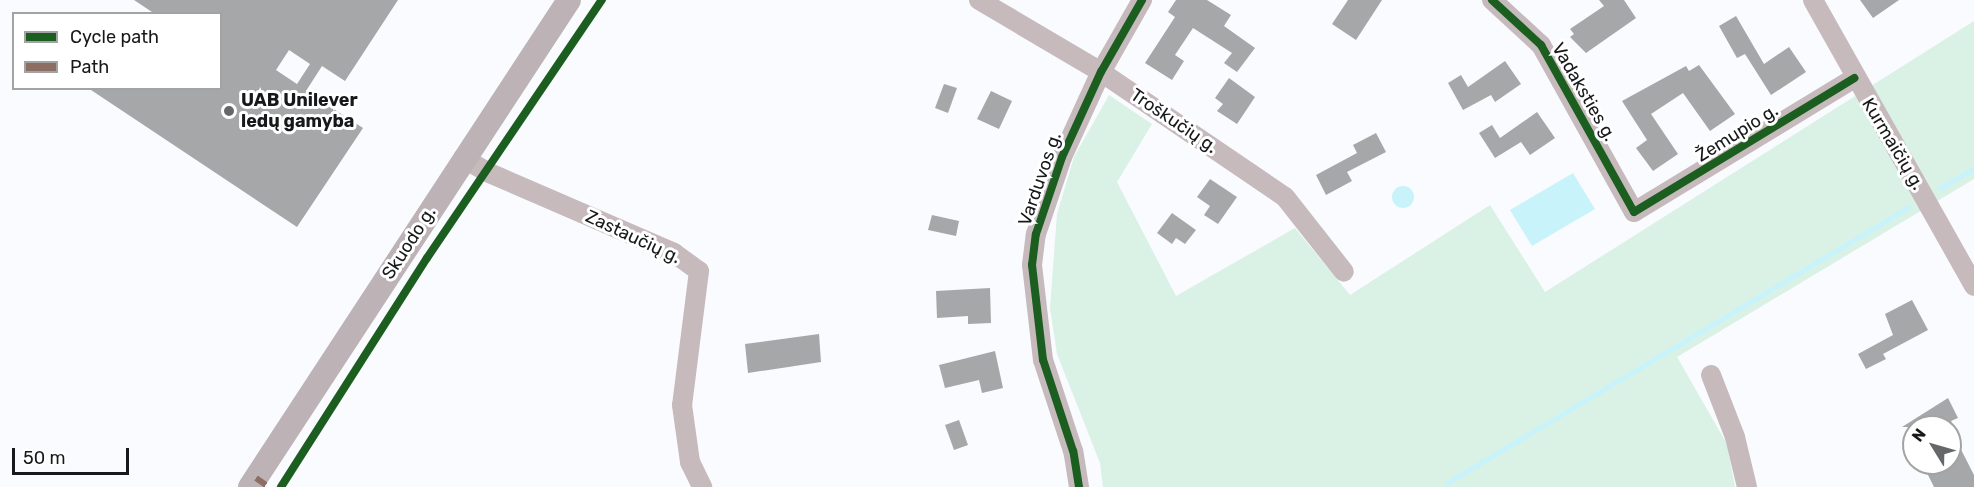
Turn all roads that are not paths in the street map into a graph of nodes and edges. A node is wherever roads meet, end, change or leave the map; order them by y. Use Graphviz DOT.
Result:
graph roads {
  1 [pos="569,0"];
  2 [pos="979,0"];
  3 [pos="1142,0"];
  4 [pos="1492,0"];
  5 [pos="1813,0"];
  6 [pos="1101,72"];
  7 [pos="1854,78"];
  8 [pos="464,158"];
  9 [pos="1634,212"];
  10 [pos="1344,272"];
  11 [pos="1974,286"];
  12 [pos="1711,375"];
  13 [pos="250,487"];
  14 [pos="702,487"];
  15 [pos="1079,487"];
  16 [pos="1746,487"];
  1 -- 8 [label="main road, Skuodo g."];
  2 -- 6 [label="street, Troškučių g."];
  3 -- 6 [label="street, Varduvos g."];
  4 -- 9 [label="street, Vadaksties g."];
  5 -- 7 [label="street, Kurmaičių g."];
  6 -- 10 [label="street, Troškučių g."];
  6 -- 15 [label="street, Varduvos g."];
  7 -- 9 [label="street, Žemupio g."];
  7 -- 11 [label="street, Kurmaičių g."];
  8 -- 13 [label="main road, Skuodo g."];
  8 -- 14 [label="street, Zastaučių g."];
  12 -- 16 [label="street"];
}
